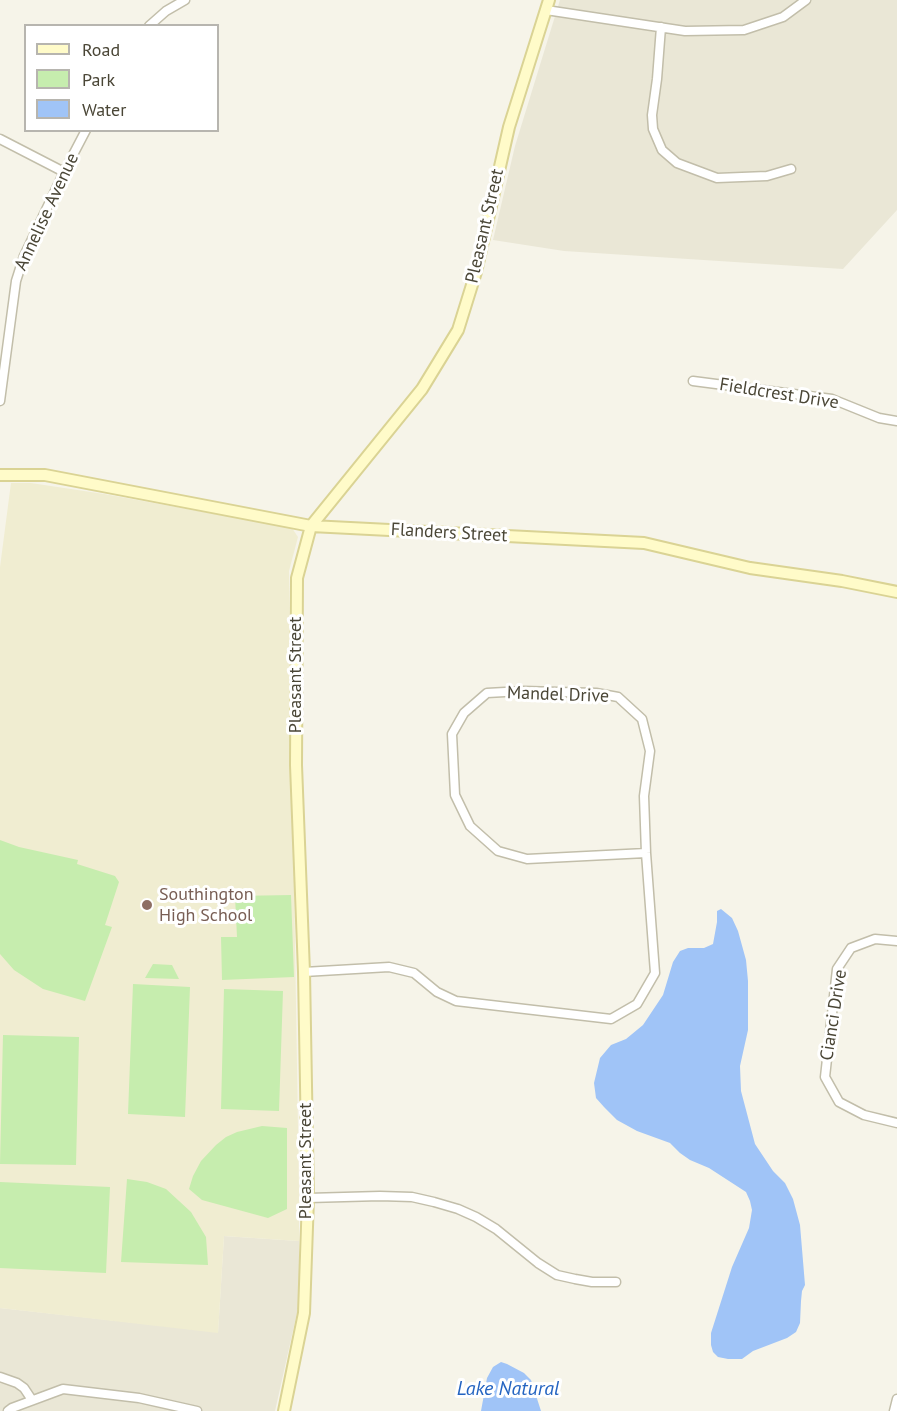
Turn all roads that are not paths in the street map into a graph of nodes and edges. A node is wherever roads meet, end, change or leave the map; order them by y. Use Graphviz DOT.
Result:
graph roads {
  1 [pos="185,0"];
  2 [pos="806,0"];
  3 [pos="547,5"];
  4 [pos="151,24"];
  5 [pos="660,27"];
  6 [pos="85,132"];
  7 [pos="0,140"];
  8 [pos="791,169"];
  9 [pos="64,172"];
  10 [pos="693,381"];
  11 [pos="0,401"];
  12 [pos="897,421"];
  13 [pos="0,474"];
  14 [pos="311,526"];
  15 [pos="897,592"];
  16 [pos="646,853"];
  17 [pos="897,941"];
  18 [pos="304,972"];
  19 [pos="897,1123"];
  20 [pos="308,1197"];
  21 [pos="616,1282"];
  22 [pos="0,1377"];
  23 [pos="897,1399"];
  24 [pos="32,1400"];
  25 [pos="8,1411"];
  26 [pos="197,1411"];
  27 [pos="284,1411"];
  28 [pos="894,1411"];
  1 -- 4 [label="street"];
  2 -- 5 [label="street"];
  3 -- 5 [label="street"];
  3 -- 14 [label="street, Pleasant Street"];
  5 -- 8 [label="street"];
  6 -- 9 [label="street, Annelise Avenue"];
  7 -- 9 [label="street"];
  9 -- 11 [label="street, Annelise Avenue"];
  10 -- 12 [label="street, Fieldcrest Drive"];
  13 -- 14 [label="street, Flanders Street"];
  14 -- 15 [label="street, Flanders Street"];
  14 -- 18 [label="street, Pleasant Street"];
  16 -- 16 [label="street, Mandel Drive"];
  16 -- 18 [label="street, Mandel Drive"];
  17 -- 19 [label="street, Cianci Drive"];
  18 -- 20 [label="street, Pleasant Street"];
  20 -- 21 [label="street"];
  20 -- 27 [label="street, Pleasant Street"];
  22 -- 24 [label="street"];
  23 -- 28 [label="street"];
  24 -- 25 [label="street"];
  24 -- 26 [label="street"];
}
